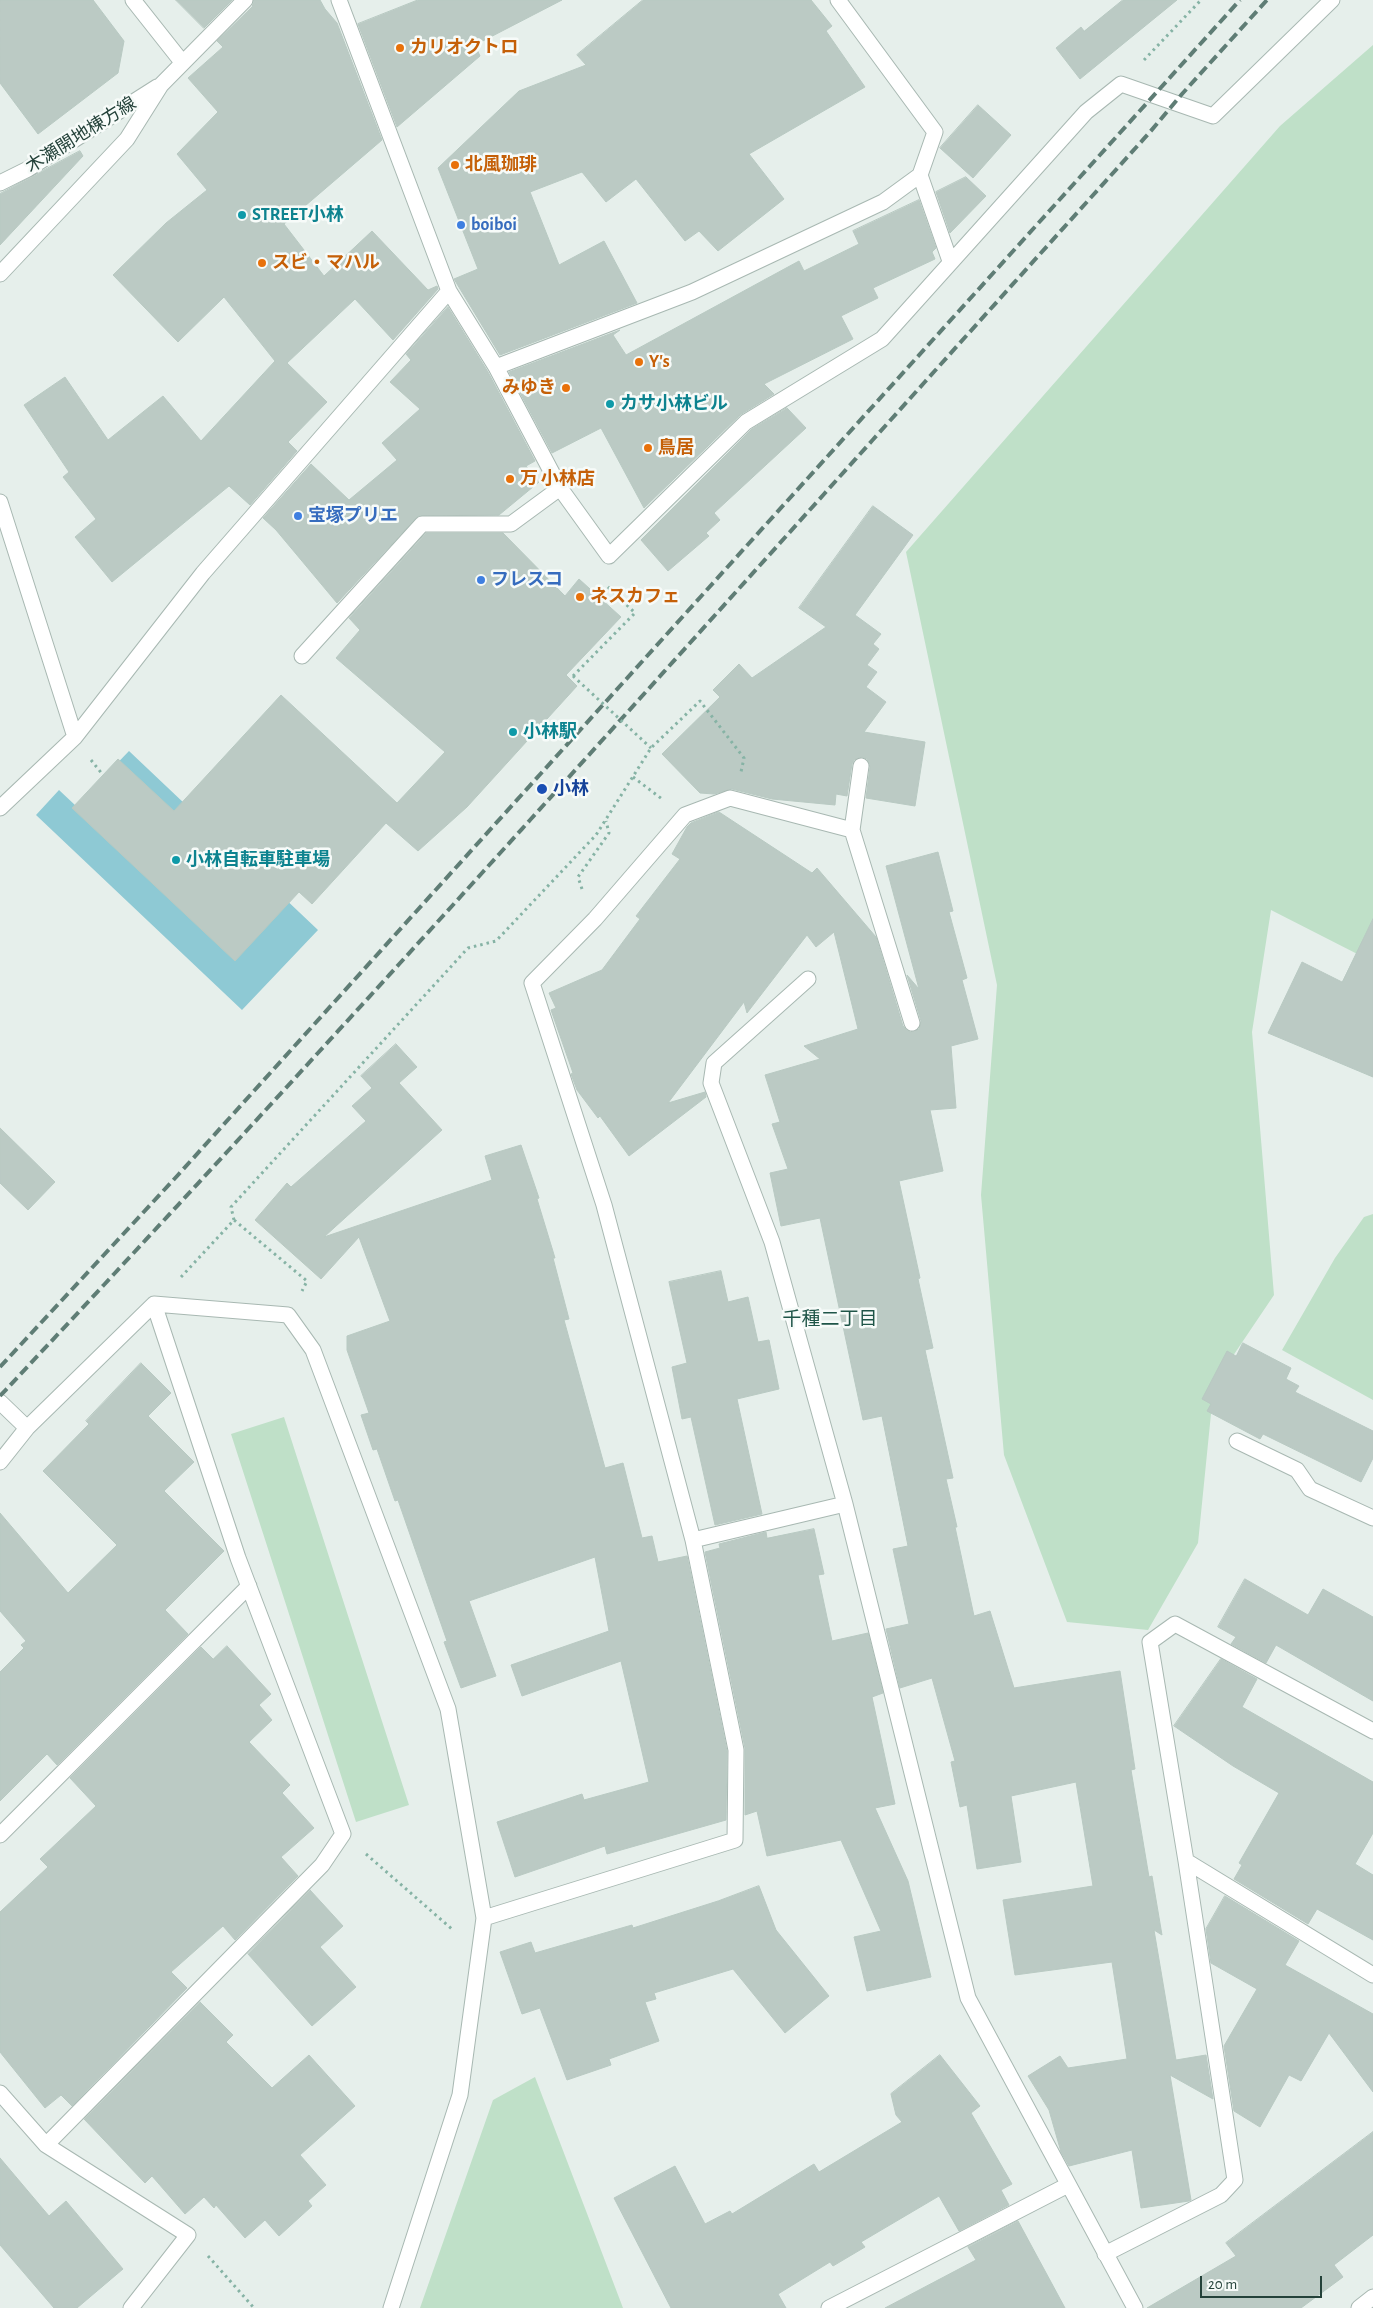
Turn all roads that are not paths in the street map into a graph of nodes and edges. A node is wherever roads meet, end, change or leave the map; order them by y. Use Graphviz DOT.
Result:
graph roads {
  1 [pos="133,0"];
  2 [pos="245,0"];
  3 [pos="339,0"];
  4 [pos="838,0"];
  5 [pos="1332,0"];
  6 [pos="182,62"];
  7 [pos="161,84"];
  8 [pos="920,175"];
  9 [pos="0,183"];
  10 [pos="950,261"];
  11 [pos="0,274"];
  12 [pos="449,291"];
  13 [pos="496,367"];
  14 [pos="560,488"];
  15 [pos="0,502"];
  16 [pos="302,656"];
  17 [pos="75,737"];
  18 [pos="861,766"];
  19 [pos="0,808"];
  20 [pos="852,830"];
  21 [pos="808,979"];
  22 [pos="912,1023"];
  23 [pos="154,1304"];
  24 [pos="0,1402"];
  25 [pos="27,1428"];
  26 [pos="1237,1441"];
  27 [pos="0,1462"];
  28 [pos="844,1504"];
  29 [pos="1373,1518"];
  30 [pos="693,1540"];
  31 [pos="248,1586"];
  32 [pos="1373,1732"];
  33 [pos="0,1835"];
  34 [pos="1186,1861"];
  35 [pos="484,1918"];
  36 [pos="1373,1974"];
  37 [pos="0,2093"];
  38 [pos="46,2145"];
  39 [pos="1068,2185"];
  40 [pos="1104,2254"];
  41 [pos="1373,2297"];
  42 [pos="130,2308"];
  43 [pos="391,2308"];
  44 [pos="829,2308"];
  45 [pos="1135,2308"];
  46 [pos="1359,2308"];
  1 -- 6 [label="street"];
  2 -- 6 [label="street"];
  3 -- 12 [label="street"];
  4 -- 8 [label="street"];
  5 -- 10 [label="street"];
  6 -- 7 [label="street"];
  7 -- 9 [label="street, 木瀬開地棟方線"];
  7 -- 11 [label="street"];
  8 -- 10 [label="street"];
  8 -- 13 [label="street"];
  10 -- 14 [label="street"];
  12 -- 13 [label="street"];
  12 -- 17 [label="street"];
  13 -- 14 [label="street"];
  14 -- 16 [label="street"];
  15 -- 17 [label="street"];
  17 -- 19 [label="street"];
  18 -- 20 [label="street"];
  20 -- 22 [label="street"];
  20 -- 30 [label="street"];
  21 -- 28 [label="street"];
  23 -- 25 [label="street"];
  23 -- 31 [label="street"];
  23 -- 35 [label="street"];
  24 -- 25 [label="street"];
  25 -- 27 [label="street"];
  26 -- 29 [label="street"];
  28 -- 30 [label="street"];
  28 -- 39 [label="street"];
  30 -- 35 [label="street"];
  31 -- 33 [label="street"];
  31 -- 38 [label="street"];
  32 -- 34 [label="street"];
  34 -- 36 [label="street"];
  34 -- 40 [label="street"];
  35 -- 43 [label="street"];
  37 -- 38 [label="street"];
  38 -- 42 [label="street"];
  39 -- 40 [label="street"];
  39 -- 44 [label="street"];
  40 -- 45 [label="street"];
  41 -- 46 [label="street"];
}
